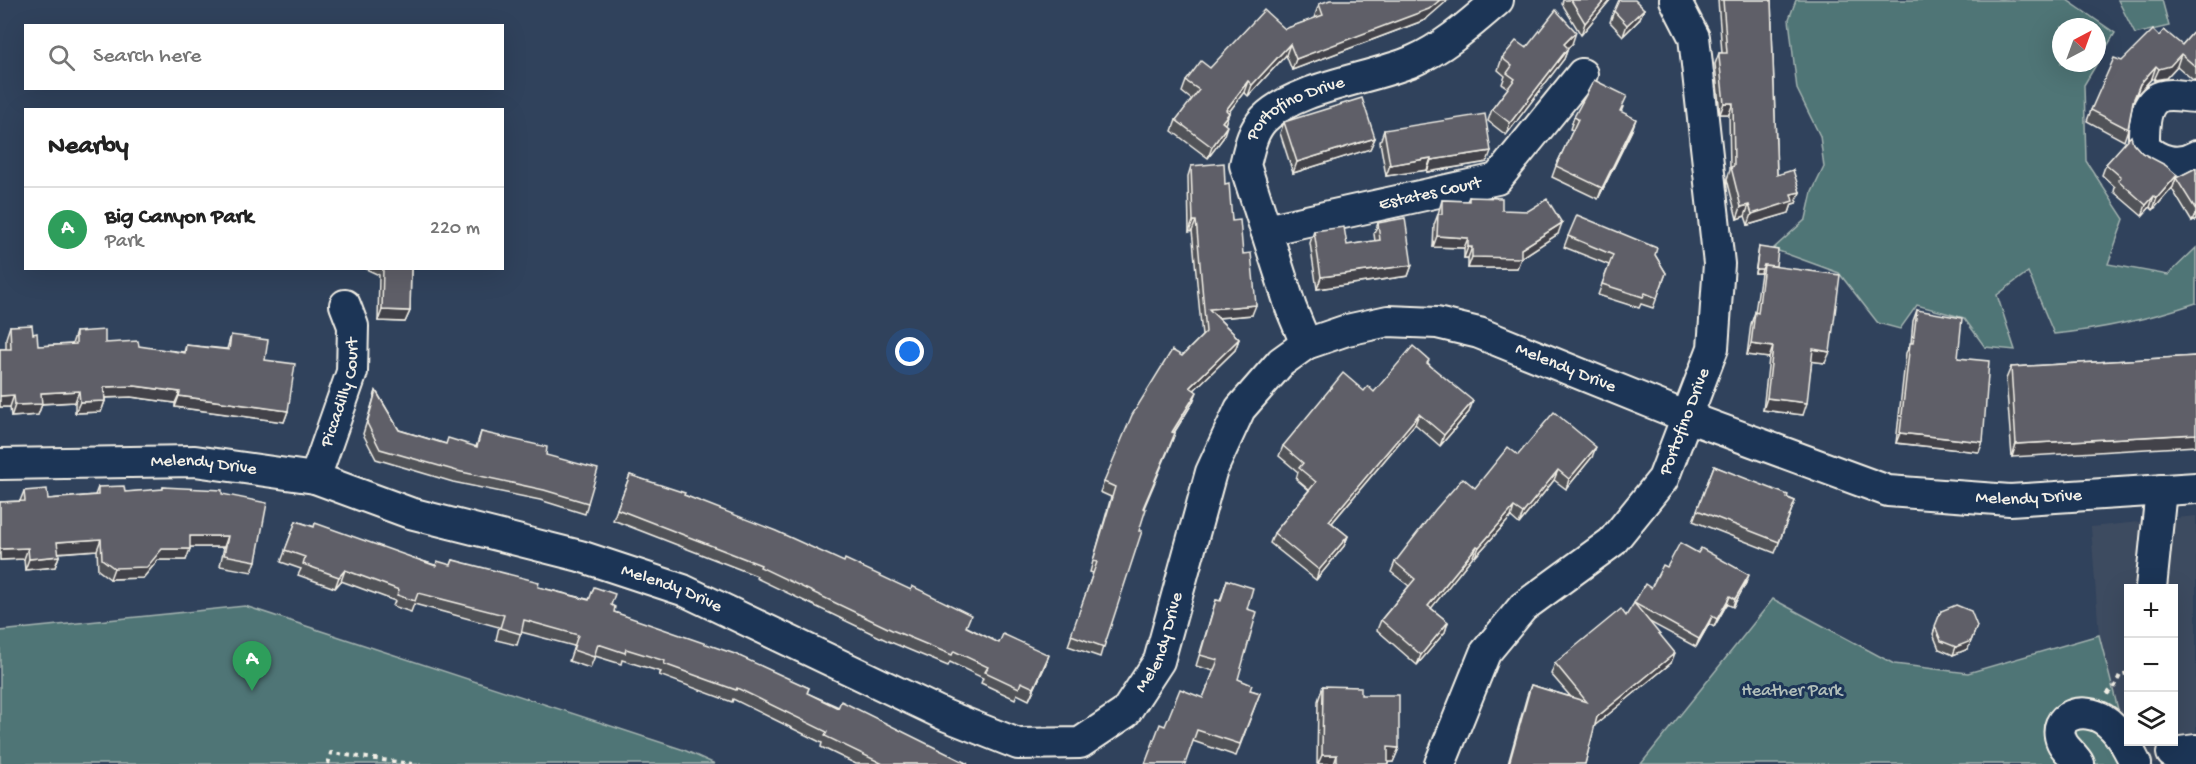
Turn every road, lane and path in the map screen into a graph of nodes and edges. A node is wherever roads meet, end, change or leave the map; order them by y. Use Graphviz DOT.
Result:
graph roads {
  1 [pos="1498,0"];
  2 [pos="1675,0"];
  3 [pos="1582,75"];
  4 [pos="2196,97"];
  5 [pos="2196,156"];
  6 [pos="1266,230"];
  7 [pos="345,305"];
  8 [pos="1306,344"];
  9 [pos="1687,417"];
  10 [pos="0,464"];
  11 [pos="315,478"];
  12 [pos="2196,488"];
  13 [pos="2161,490"];
  14 [pos="2151,584"];
  15 [pos="2124,674"];
  16 [pos="2094,704"];
  17 [pos="1081,753"];
  18 [pos="328,764"];
  19 [pos="412,764"];
  20 [pos="1440,764"];
  21 [pos="2079,764"];
  22 [pos="2136,764"];
  1 -- 6 [label="street, Portofino Drive"];
  2 -- 9 [label="street, Portofino Drive"];
  3 -- 6 [label="street, Estates Court"];
  4 -- 5 [label="street"];
  6 -- 8 [label="street, Portofino Drive"];
  7 -- 11 [label="street, Piccadilly Court"];
  8 -- 9 [label="street, Melendy Drive"];
  8 -- 17 [label="street, Melendy Drive"];
  9 -- 13 [label="street, Melendy Drive"];
  9 -- 20 [label="street, Portofino Drive"];
  10 -- 11 [label="street, Melendy Drive"];
  11 -- 17 [label="street, Melendy Drive"];
  12 -- 13 [label="street, Melendy Drive"];
  13 -- 14 [label="street"];
  15 -- 16 [label="path"];
  16 -- 21 [label="street"];
  16 -- 22 [label="street"];
  18 -- 19 [label="path"];
}
